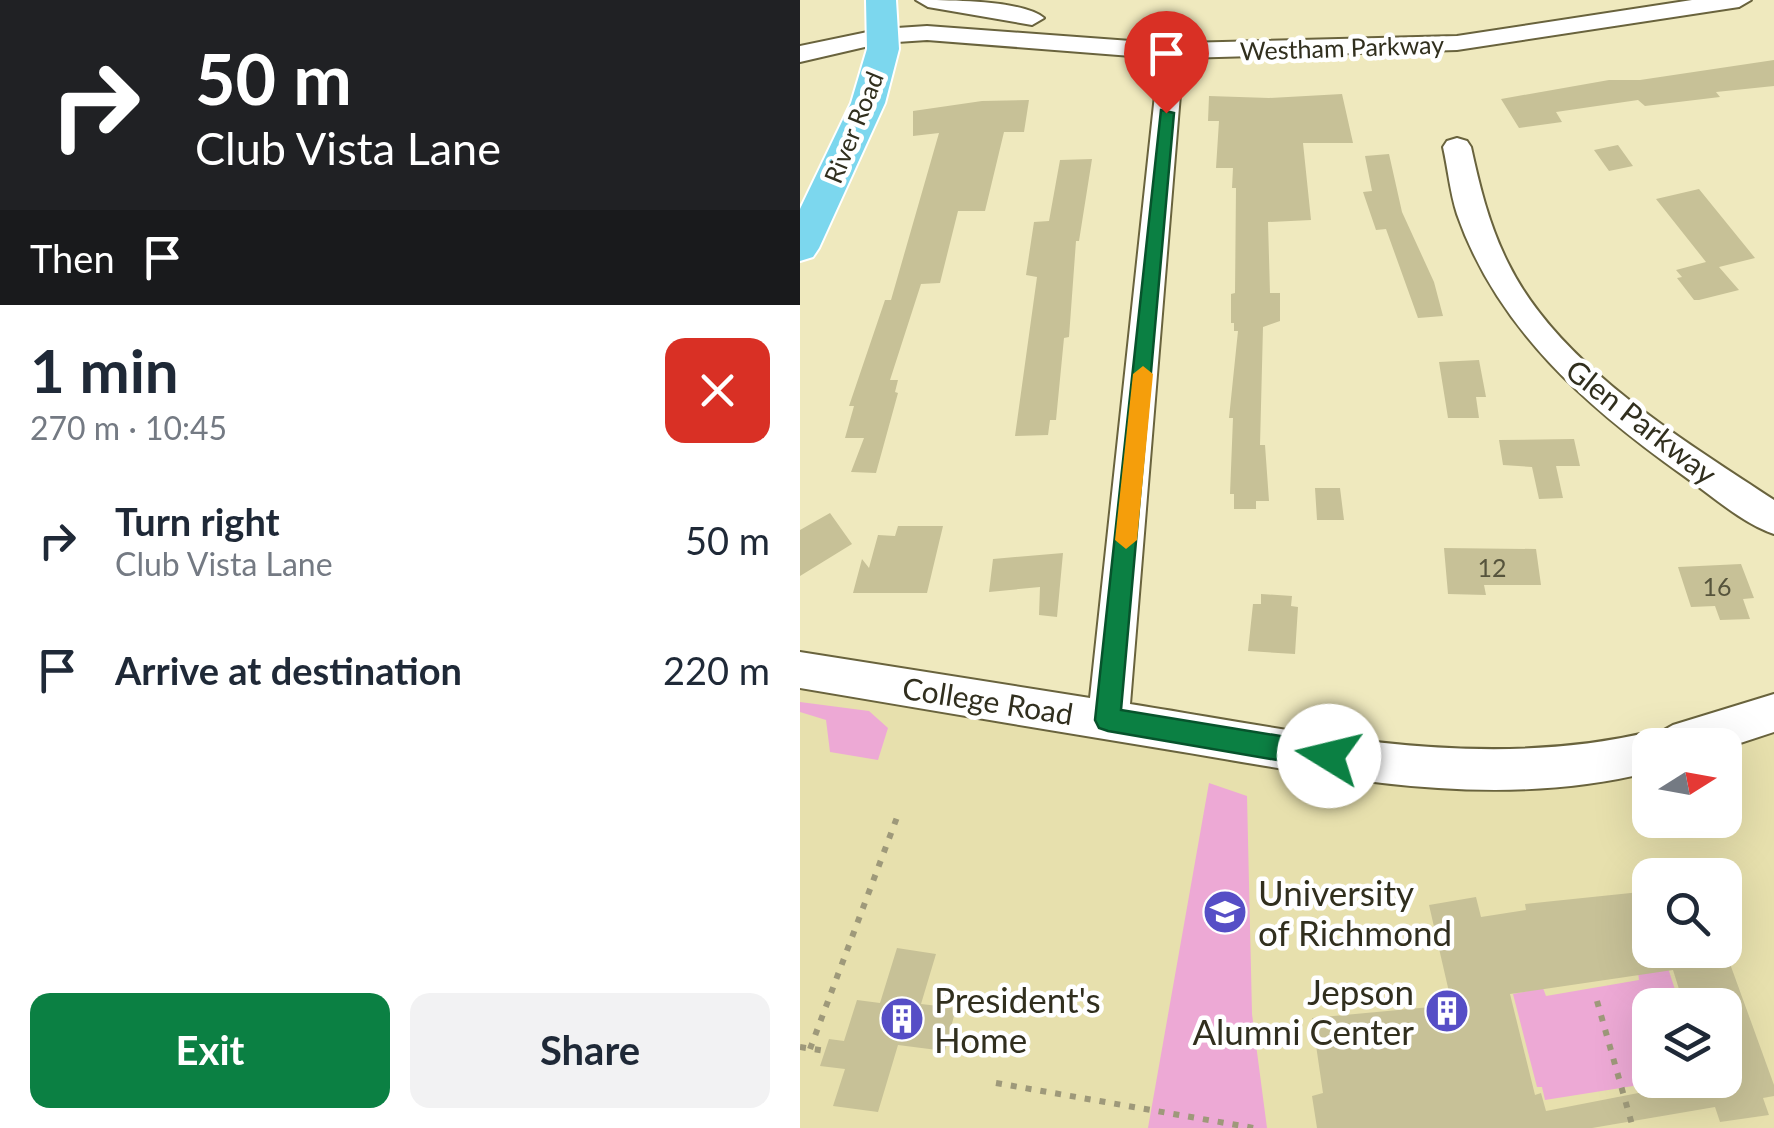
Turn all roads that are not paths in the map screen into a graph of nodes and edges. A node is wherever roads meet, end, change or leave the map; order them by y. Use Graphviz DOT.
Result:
graph roads {
  1 [pos="881,0"];
  2 [pos="928,0"];
  3 [pos="1578,0"];
  4 [pos="1739,0"];
  5 [pos="882,36"];
  6 [pos="1171,39"];
  7 [pos="800,54"];
  8 [pos="1457,147"];
  9 [pos="800,248"];
  10 [pos="1774,519"];
  11 [pos="800,670"];
  12 [pos="1774,713"];
  13 [pos="1108,720"];
  14 [pos="1727,728"];
  15 [pos="1632,756"];
  1 -- 5 [label="main road, River Road"];
  2 -- 6 [label="street, Westham Parkway"];
  3 -- 6 [label="street, Westham Parkway"];
  4 -- 6 [label="street, Westham Parkway"];
  5 -- 6 [label="street, Westham Parkway"];
  5 -- 7 [label="street, Westham Parkway"];
  5 -- 9 [label="main road, River Road"];
  6 -- 13 [label="street"];
  8 -- 10 [label="street, Glen Parkway"];
  11 -- 13 [label="street, College Road"];
  12 -- 14 [label="street"];
  13 -- 15 [label="street, College Road"];
}
